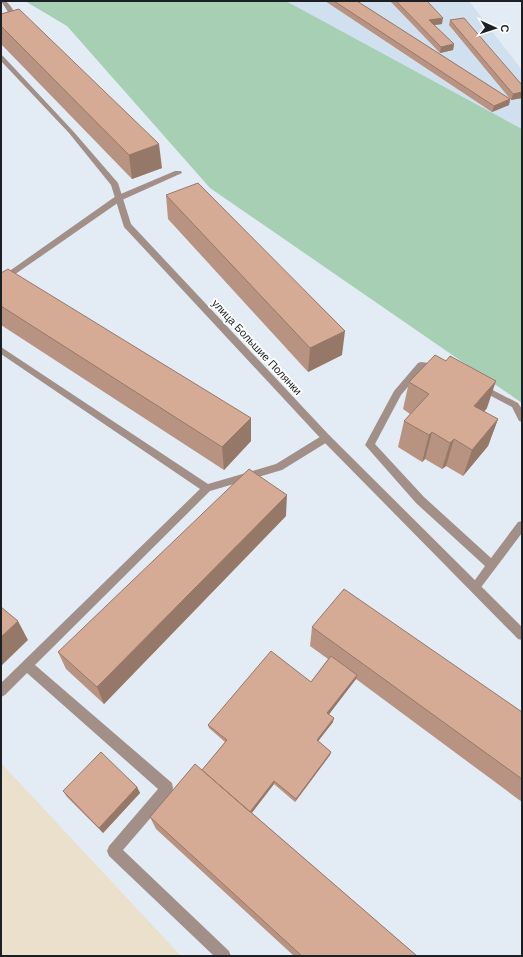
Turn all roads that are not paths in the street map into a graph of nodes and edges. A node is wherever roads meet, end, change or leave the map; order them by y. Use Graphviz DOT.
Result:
graph roads {
  1 [pos="3,1"];
  2 [pos="1,35"];
  3 [pos="1,57"];
  4 [pos="178,173"];
  5 [pos="119,198"];
  6 [pos="1,281"];
  7 [pos="1,350"];
  8 [pos="446,368"];
  9 [pos="474,383"];
  10 [pos="522,418"];
  11 [pos="326,438"];
  12 [pos="207,488"];
  13 [pos="522,525"];
  14 [pos="491,565"];
  15 [pos="475,587"];
  16 [pos="522,635"];
  17 [pos="27,666"];
  18 [pos="1,691"];
  19 [pos="224,956"];
  1 -- 2 [label="street"];
  3 -- 5 [label="street, улица Большие Полянки"];
  4 -- 5 [label="street"];
  5 -- 6 [label="street"];
  5 -- 11 [label="street, улица Большие Полянки"];
  7 -- 12 [label="street"];
  8 -- 14 [label="street"];
  9 -- 10 [label="street"];
  11 -- 12 [label="street"];
  11 -- 15 [label="street, улица Большие Полянки"];
  12 -- 17 [label="street"];
  13 -- 14 [label="street"];
  14 -- 15 [label="street"];
  15 -- 16 [label="street, улица Большие Полянки"];
  17 -- 18 [label="street"];
  17 -- 19 [label="street"];
}
